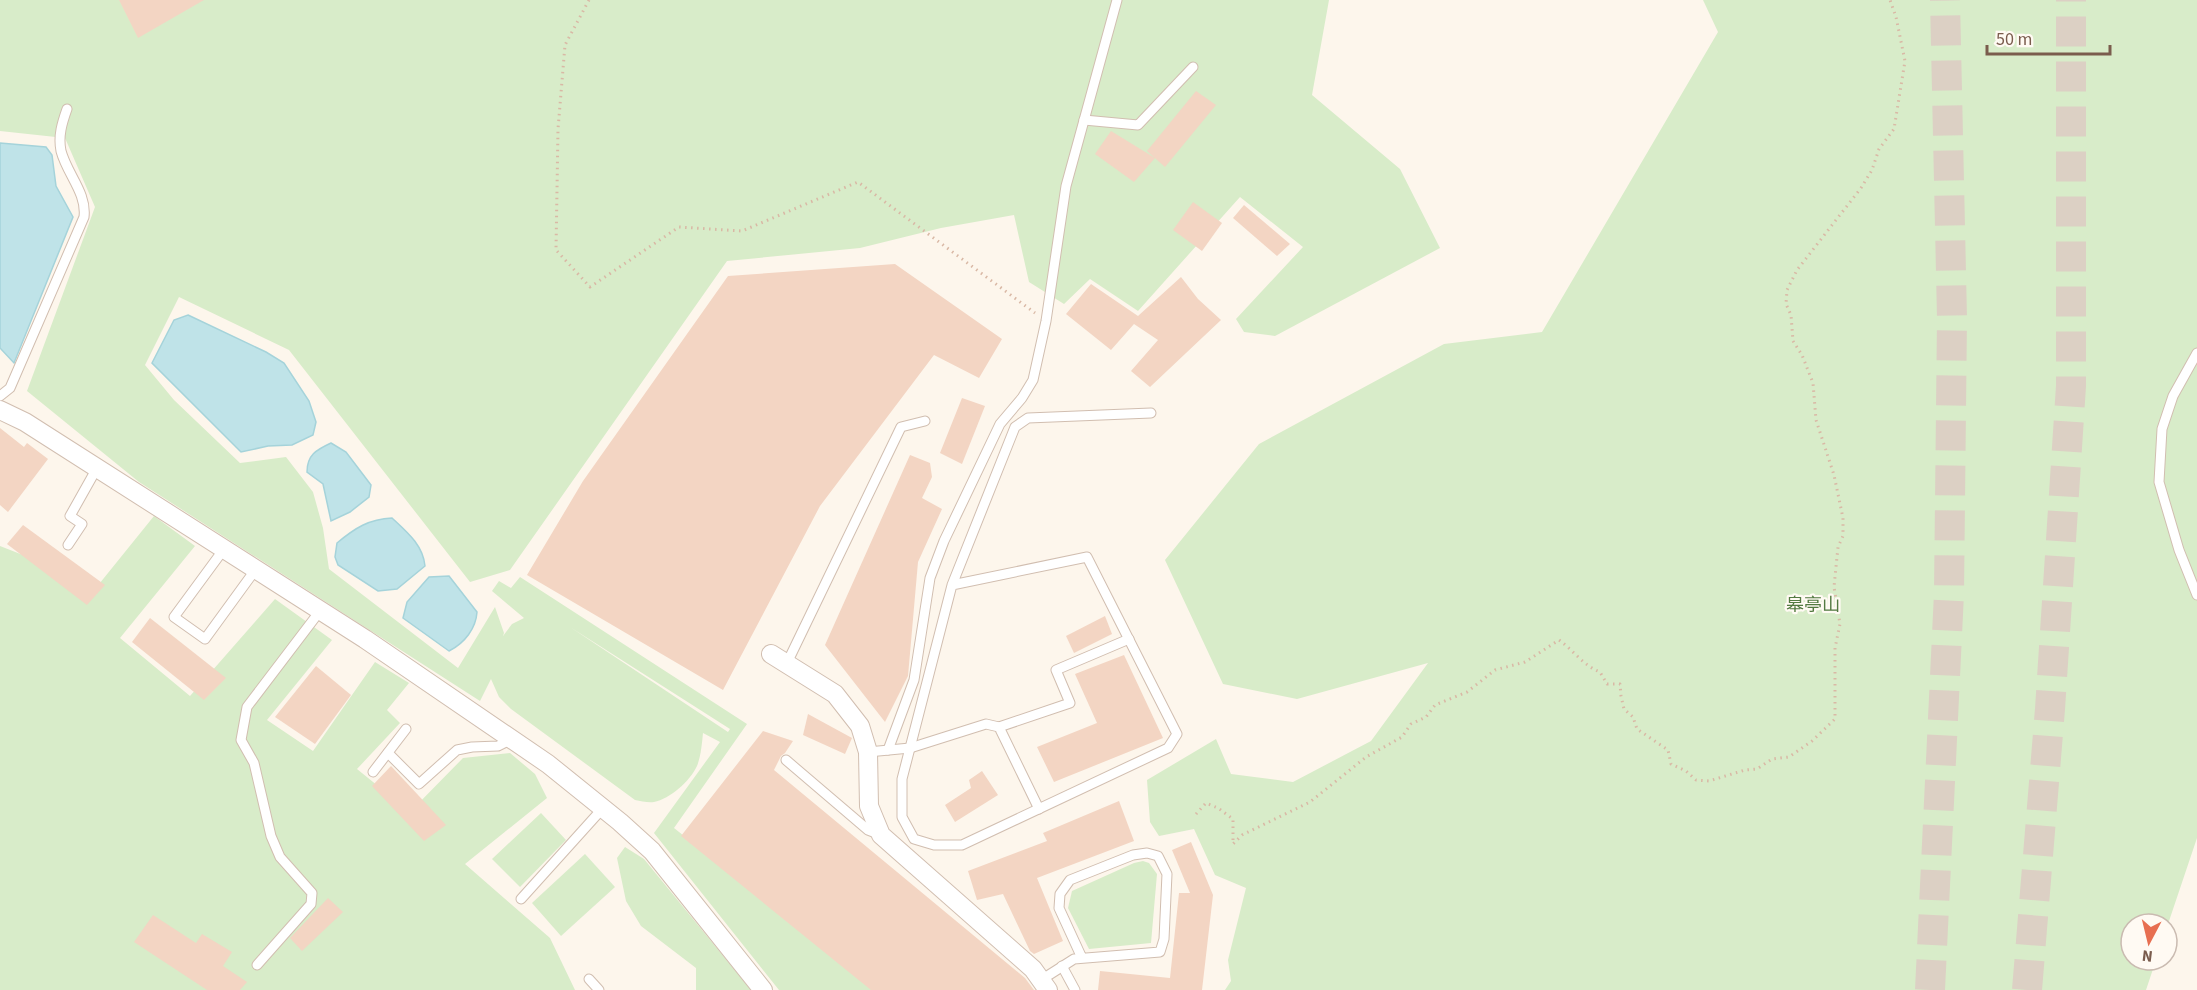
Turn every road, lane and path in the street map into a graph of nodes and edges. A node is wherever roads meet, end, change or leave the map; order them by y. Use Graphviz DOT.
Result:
graph roads {
  1 [pos="589,0"];
  2 [pos="1117,0"];
  3 [pos="1890,0"];
  4 [pos="1193,67"];
  5 [pos="67,109"];
  6 [pos="1084,120"];
  7 [pos="1046,321"];
  8 [pos="2197,353"];
  9 [pos="0,396"];
  10 [pos="0,410"];
  11 [pos="1151,413"];
  12 [pos="926,421"];
  13 [pos="98,468"];
  14 [pos="68,545"];
  15 [pos="224,549"];
  16 [pos="256,569"];
  17 [pos="952,585"];
  18 [pos="2197,595"];
  19 [pos="320,610"];
  20 [pos="1129,639"];
  21 [pos="771,654"];
  22 [pos="787,663"];
  23 [pos="999,727"];
  24 [pos="406,729"];
  25 [pos="512,739"];
  26 [pos="910,747"];
  27 [pos="888,750"];
  28 [pos="868,752"];
  29 [pos="388,753"];
  30 [pos="786,760"];
  31 [pos="373,772"];
  32 [pos="603,808"];
  33 [pos="1039,809"];
  34 [pos="1196,814"];
  35 [pos="881,835"];
  36 [pos="521,899"];
  37 [pos="1082,958"];
  38 [pos="257,965"];
  39 [pos="1062,966"];
  40 [pos="589,979"];
  41 [pos="1045,985"];
  42 [pos="599,990"];
  43 [pos="763,990"];
  44 [pos="1075,990"];
  1 -- 7 [label="path"];
  2 -- 6 [label="lane"];
  3 -- 34 [label="path"];
  4 -- 6 [label="lane"];
  5 -- 9 [label="lane"];
  6 -- 7 [label="lane"];
  7 -- 27 [label="lane"];
  8 -- 18 [label="lane"];
  10 -- 13 [label="street"];
  11 -- 17 [label="lane"];
  12 -- 22 [label="lane"];
  13 -- 14 [label="lane"];
  13 -- 15 [label="street"];
  15 -- 16 [label="street"];
  15 -- 16 [label="lane"];
  16 -- 19 [label="street"];
  17 -- 20 [label="lane"];
  17 -- 26 [label="lane"];
  19 -- 25 [label="street"];
  19 -- 38 [label="lane"];
  20 -- 23 [label="lane"];
  20 -- 33 [label="lane"];
  21 -- 22 [label="street"];
  22 -- 28 [label="street"];
  23 -- 26 [label="lane"];
  23 -- 33 [label="lane"];
  24 -- 29 [label="lane"];
  25 -- 29 [label="lane"];
  25 -- 32 [label="street"];
  26 -- 27 [label="lane"];
  26 -- 33 [label="lane"];
  27 -- 28 [label="lane"];
  28 -- 35 [label="street"];
  29 -- 31 [label="lane"];
  30 -- 35 [label="lane"];
  32 -- 36 [label="lane"];
  32 -- 43 [label="street"];
  35 -- 41 [label="street"];
  37 -- 37 [label="lane"];
  37 -- 39 [label="lane"];
  39 -- 41 [label="lane"];
  39 -- 44 [label="lane"];
  40 -- 42 [label="lane"];
}
